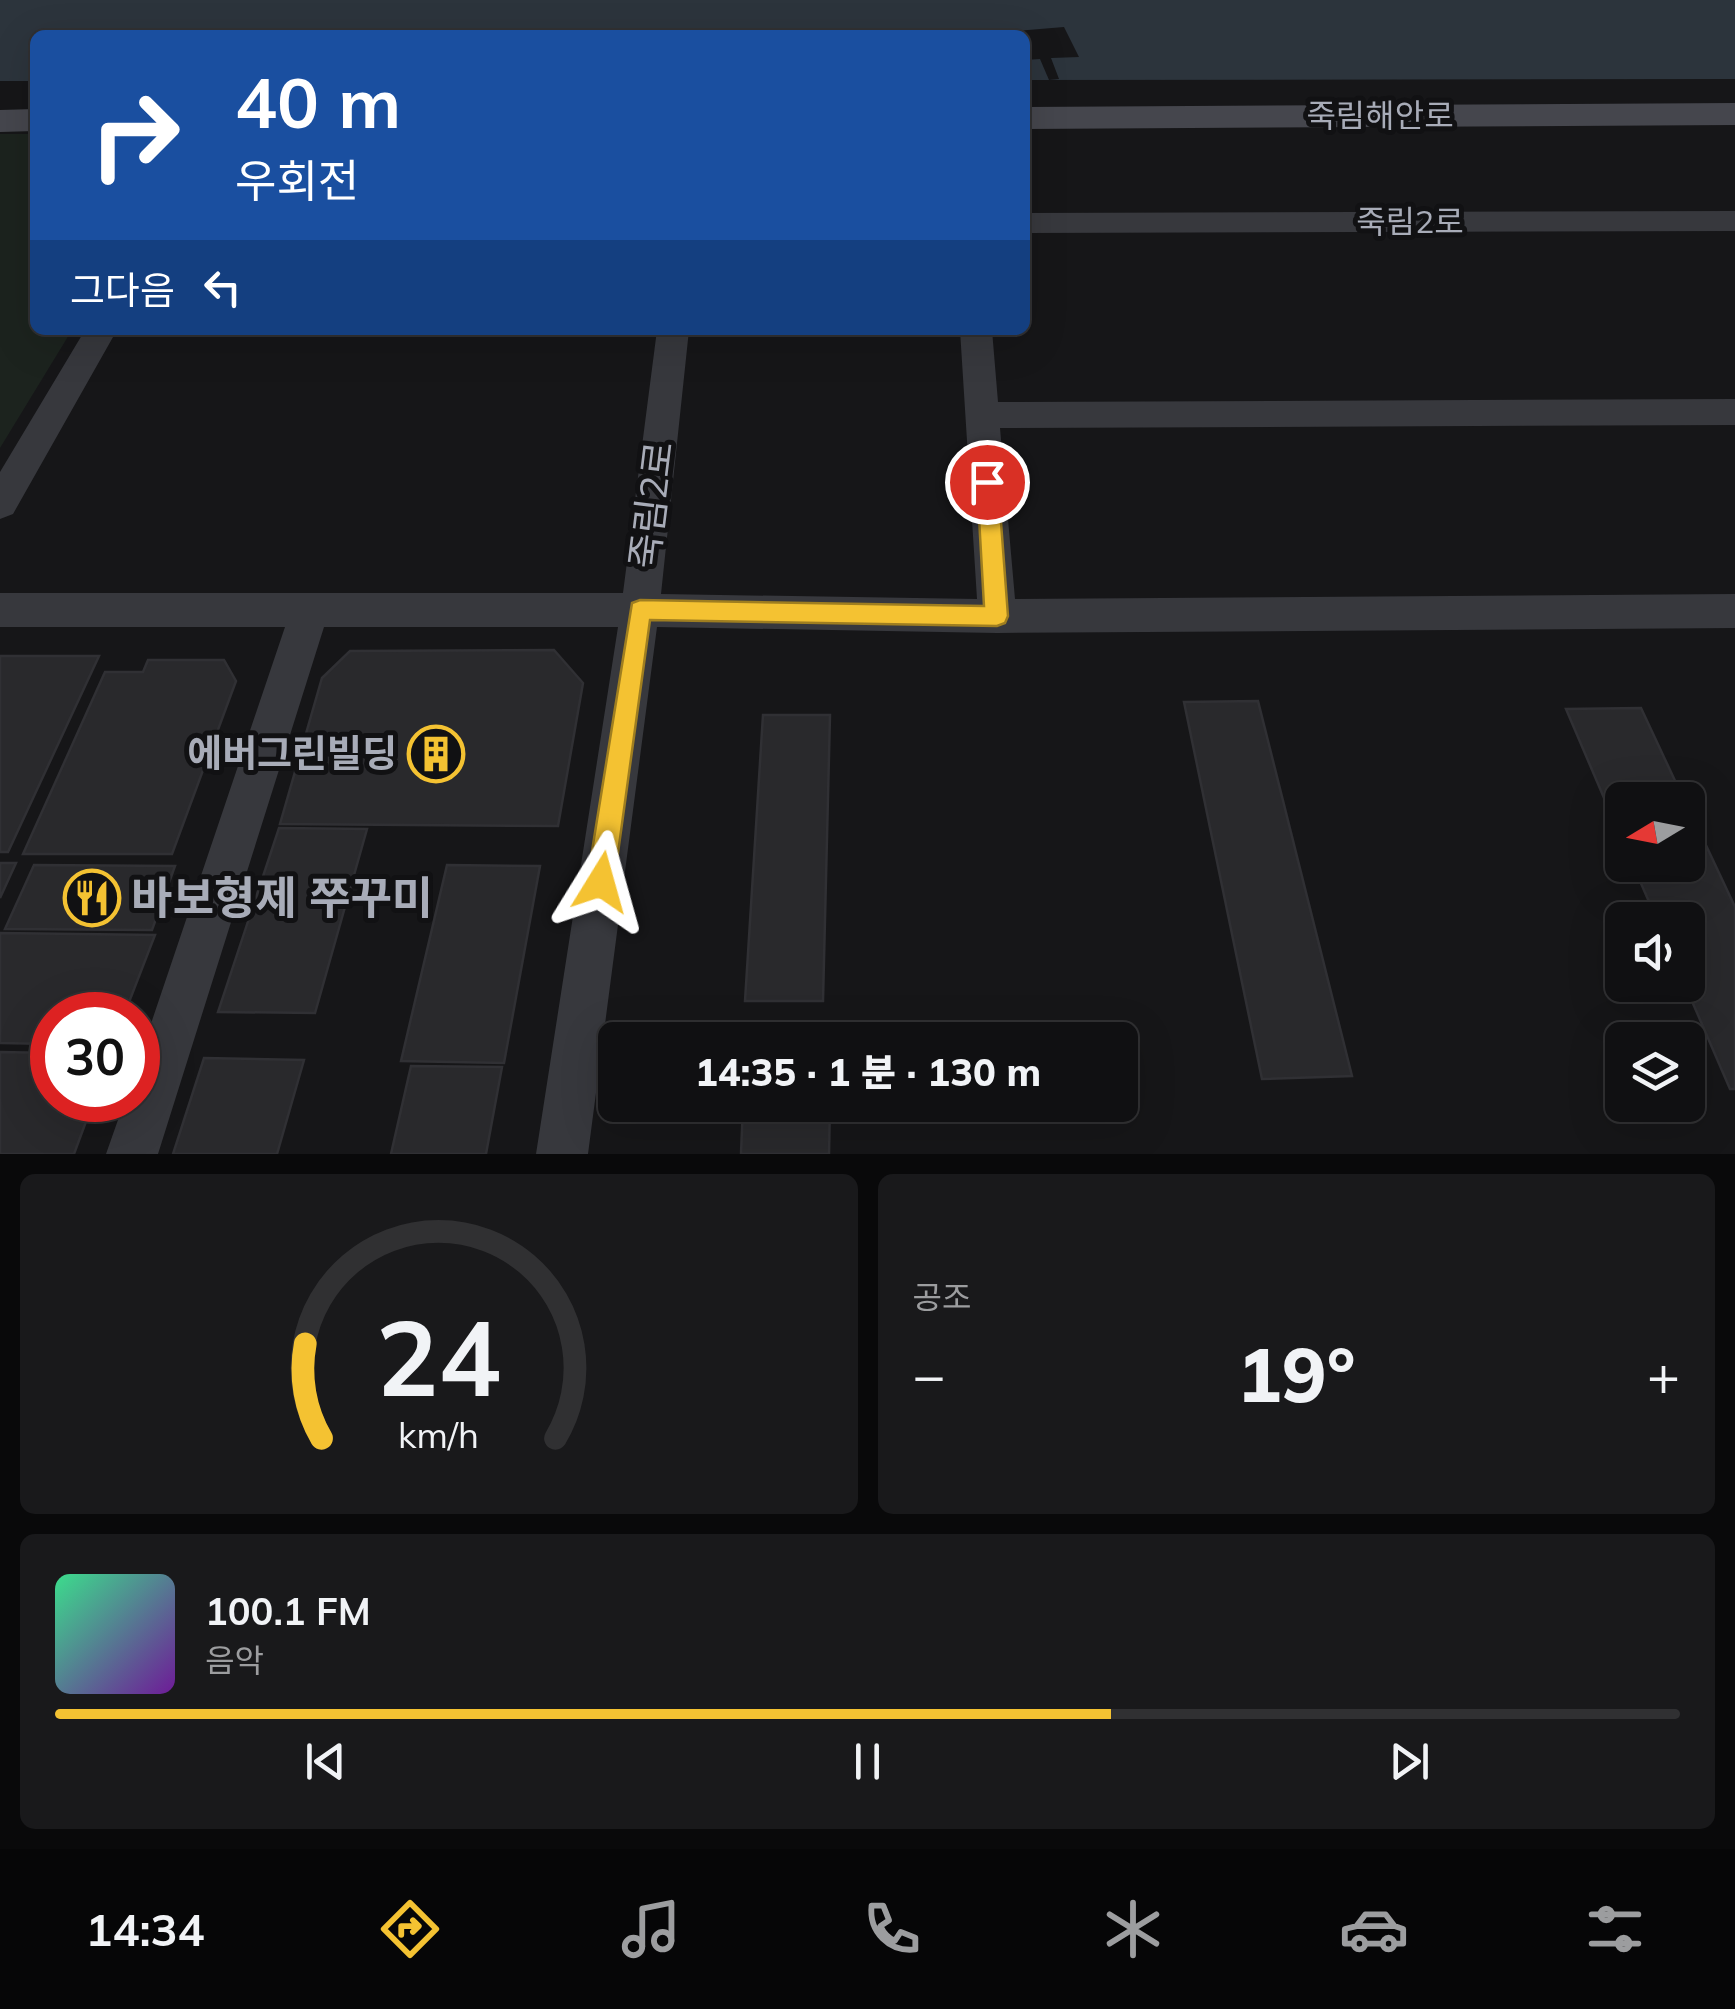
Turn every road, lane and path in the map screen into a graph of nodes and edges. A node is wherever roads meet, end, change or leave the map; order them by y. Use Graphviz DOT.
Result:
graph roads {
  1 [pos="1735,114"];
  2 [pos="1030,118"];
  3 [pos="0,120"];
  4 [pos="30,120"];
  5 [pos="1735,221"];
  6 [pos="1030,224"];
  7 [pos="97,335"];
  8 [pos="671,335"];
  9 [pos="976,335"];
  10 [pos="1735,412"];
  11 [pos="982,415"];
  12 [pos="0,504"];
  13 [pos="310,609"];
  14 [pos="0,610"];
  15 [pos="640,610"];
  16 [pos="1735,611"];
  17 [pos="997,616"];
  18 [pos="132,1154"];
  19 [pos="562,1154"];
  1 -- 2 [label="street, 죽림해안로"];
  3 -- 4 [label="street"];
  5 -- 6 [label="street, 죽림2로"];
  7 -- 12 [label="street"];
  8 -- 15 [label="street, 죽림2로"];
  9 -- 11 [label="street"];
  10 -- 11 [label="street"];
  11 -- 17 [label="street"];
  13 -- 14 [label="street"];
  13 -- 15 [label="street"];
  13 -- 18 [label="street"];
  15 -- 17 [label="street"];
  15 -- 19 [label="street, 죽림2로"];
  16 -- 17 [label="street"];
}
